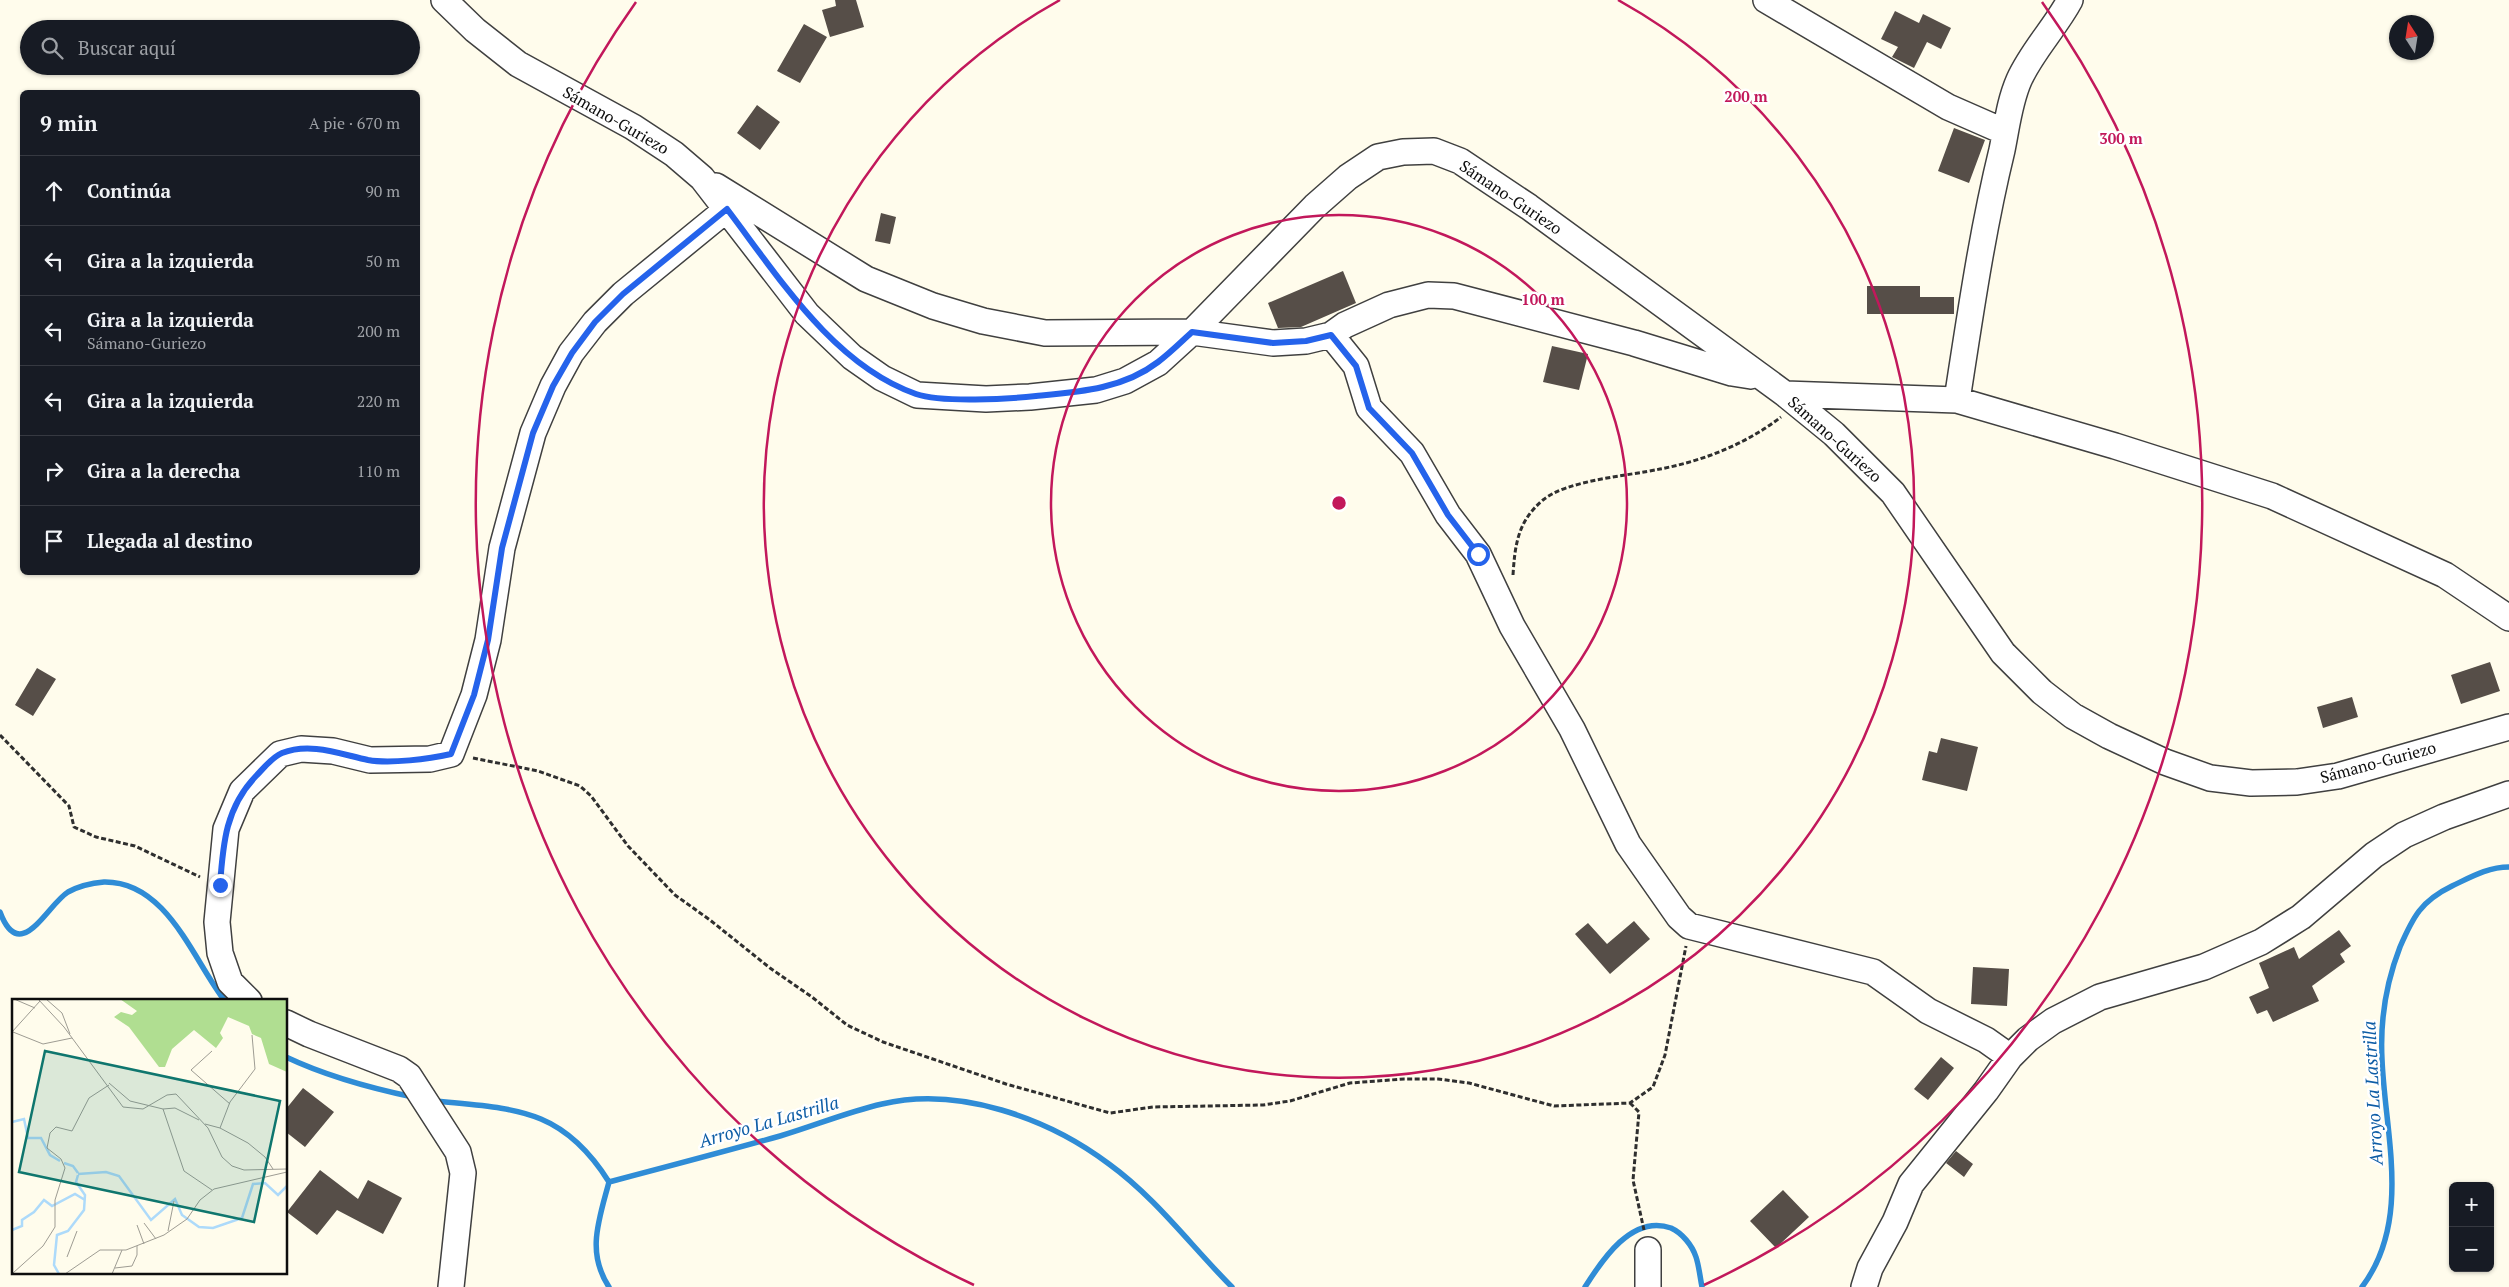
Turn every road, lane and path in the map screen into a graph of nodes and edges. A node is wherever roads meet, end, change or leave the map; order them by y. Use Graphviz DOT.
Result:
graph roads {
  1 [pos="444,0"];
  2 [pos="1766,0"];
  3 [pos="2070,0"];
  4 [pos="2005,132"];
  5 [pos="696,173"];
  6 [pos="727,209"];
  7 [pos="1192,332"];
  8 [pos="1331,335"];
  9 [pos="1762,378"];
  10 [pos="1791,400"];
  11 [pos="1956,400"];
  12 [pos="1513,582"];
  13 [pos="2509,618"];
  14 [pos="2509,728"];
  15 [pos="0,735"];
  16 [pos="451,754"];
  17 [pos="2509,794"];
  18 [pos="220,885"];
  19 [pos="1689,926"];
  20 [pos="247,999"];
  21 [pos="288,1024"];
  22 [pos="2010,1058"];
  23 [pos="1630,1103"];
  24 [pos="1641,1216"];
  25 [pos="1648,1250"];
  26 [pos="451,1287"];
  27 [pos="1648,1287"];
  28 [pos="1864,1287"];
  1 -- 5 [label="street, Sámano-Guriezo"];
  2 -- 4 [label="street"];
  3 -- 4 [label="street"];
  4 -- 11 [label="street"];
  5 -- 6 [label="street, Sámano-Guriezo"];
  5 -- 7 [label="street"];
  6 -- 7 [label="street, Sámano-Guriezo"];
  6 -- 16 [label="street"];
  7 -- 8 [label="street"];
  7 -- 9 [label="street, Sámano-Guriezo"];
  8 -- 9 [label="street"];
  8 -- 19 [label="street"];
  9 -- 10 [label="street, Sámano-Guriezo"];
  10 -- 11 [label="street"];
  10 -- 12 [label="path"];
  10 -- 14 [label="street, Sámano-Guriezo"];
  11 -- 13 [label="street"];
  15 -- 18 [label="path"];
  16 -- 18 [label="street"];
  16 -- 23 [label="path"];
  17 -- 22 [label="street"];
  18 -- 20 [label="street"];
  19 -- 22 [label="street"];
  19 -- 23 [label="path"];
  21 -- 26 [label="street"];
  22 -- 28 [label="street"];
  23 -- 24 [label="path"];
  25 -- 27 [label="street"];
}
